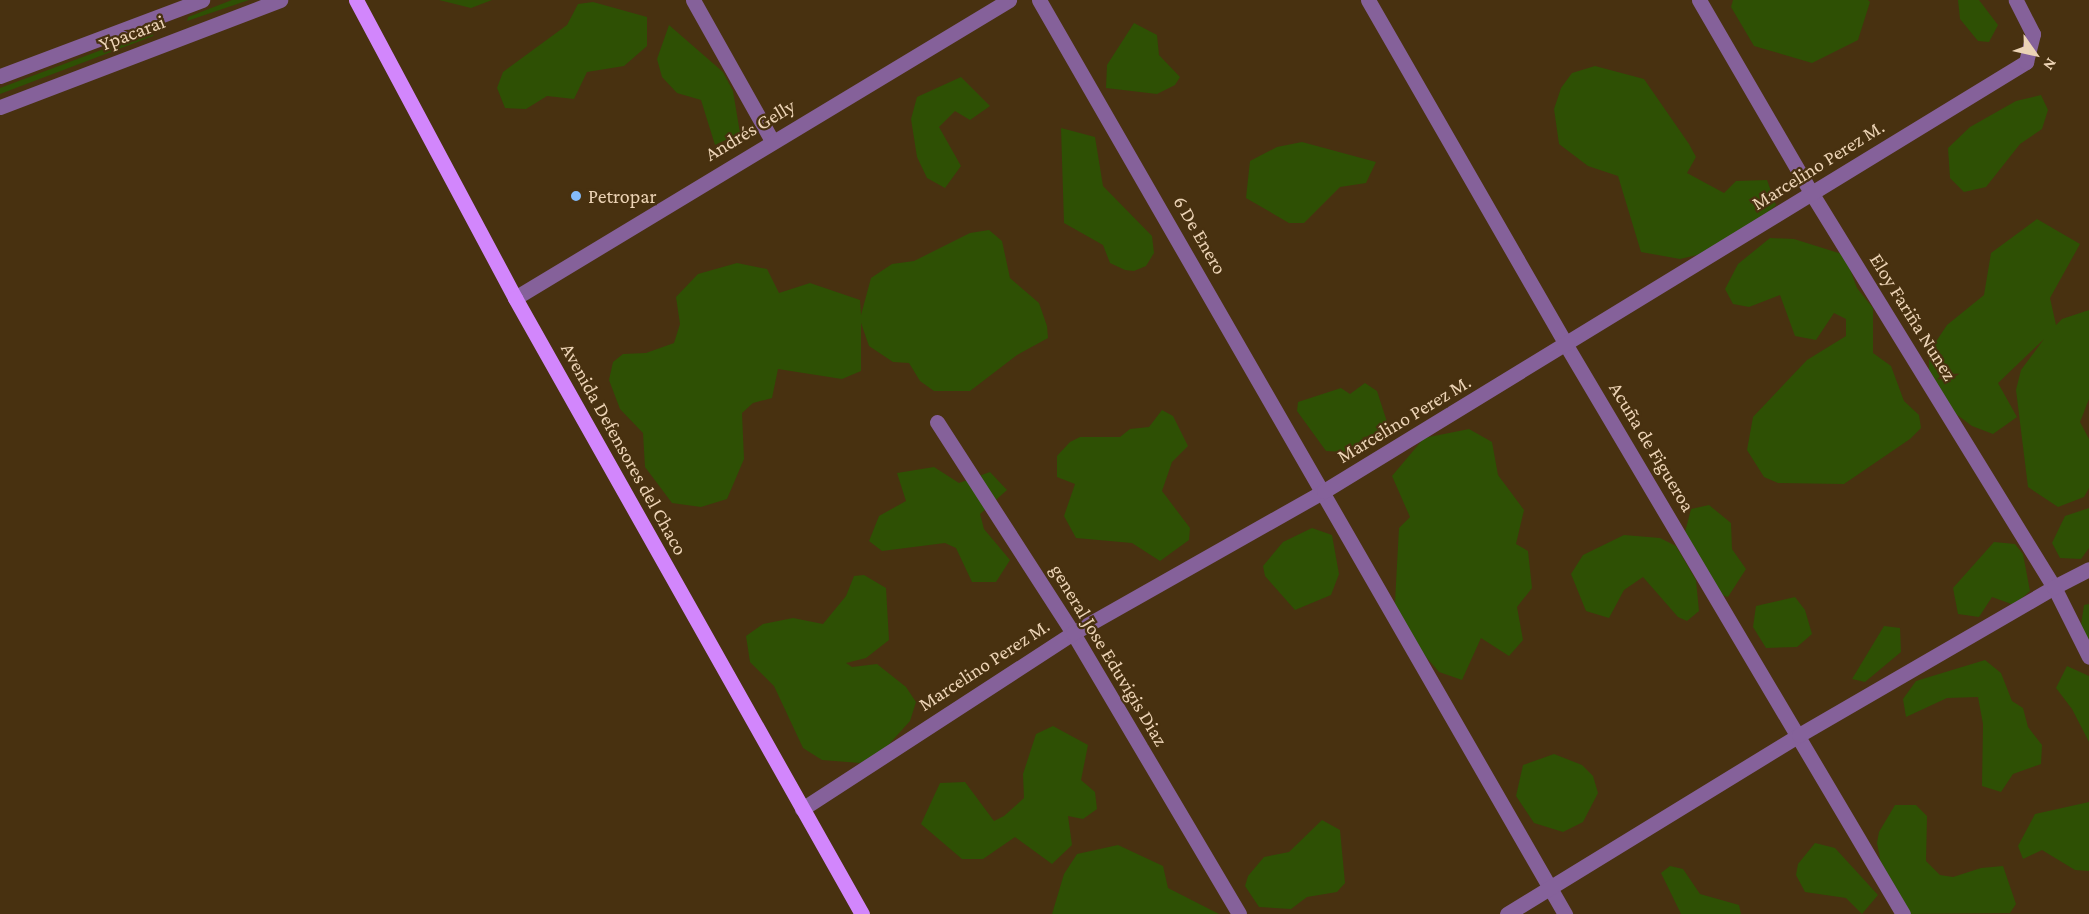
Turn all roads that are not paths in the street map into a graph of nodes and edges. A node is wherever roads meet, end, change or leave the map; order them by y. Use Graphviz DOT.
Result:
graph roads {
  1 [pos="202,0"];
  2 [pos="280,0"];
  3 [pos="356,0"];
  4 [pos="693,0"];
  5 [pos="1009,0"];
  6 [pos="1039,0"];
  7 [pos="1368,0"];
  8 [pos="1699,0"];
  9 [pos="2016,0"];
  10 [pos="164,14"];
  11 [pos="175,39"];
  12 [pos="0,76"];
  13 [pos="0,107"];
  14 [pos="772,141"];
  15 [pos="1812,194"];
  16 [pos="515,298"];
  17 [pos="1566,345"];
  18 [pos="937,422"];
  19 [pos="1324,491"];
  20 [pos="2089,569"];
  21 [pos="2054,587"];
  22 [pos="1073,633"];
  23 [pos="2089,657"];
  24 [pos="1798,735"];
  25 [pos="802,809"];
  26 [pos="1551,888"];
  27 [pos="862,914"];
  28 [pos="1239,914"];
  29 [pos="1507,914"];
  30 [pos="1565,914"];
  31 [pos="1903,914"];
  1 -- 10 [label="street, Ypacarai"];
  2 -- 11 [label="street, Ypacarai"];
  3 -- 16 [label="main road, Avenida Defensores del Chaco"];
  4 -- 14 [label="street"];
  5 -- 14 [label="street, Andrés Gelly"];
  6 -- 19 [label="street, 6 De Enero"];
  7 -- 17 [label="street, Acuña de Figueroa"];
  8 -- 15 [label="street, Eloy Fariña Nunez"];
  9 -- 15 [label="street, Marcelino Perez M."];
  10 -- 11 [label="street"];
  10 -- 12 [label="street, Ypacarai"];
  11 -- 13 [label="street, Ypacarai"];
  14 -- 16 [label="street, Andrés Gelly"];
  15 -- 17 [label="street, Marcelino Perez M."];
  15 -- 21 [label="street, Eloy Fariña Nunez"];
  16 -- 25 [label="main road, Avenida Defensores del Chaco"];
  17 -- 19 [label="street, Marcelino Perez M."];
  17 -- 24 [label="street, Acuña de Figueroa"];
  18 -- 22 [label="street, general Jose Eduvigis Diaz"];
  19 -- 22 [label="street, Marcelino Perez M."];
  19 -- 26 [label="street, 6 De Enero"];
  20 -- 21 [label="street"];
  21 -- 23 [label="street, Eloy Fariña Nunez"];
  21 -- 24 [label="street"];
  22 -- 25 [label="street, Marcelino Perez M."];
  22 -- 28 [label="street, general Jose Eduvigis Diaz"];
  24 -- 26 [label="street"];
  24 -- 31 [label="street, Acuña de Figueroa"];
  25 -- 27 [label="main road, Avenida Defensores del Chaco"];
  26 -- 29 [label="street"];
  26 -- 30 [label="street, 6 De Enero"];
}
